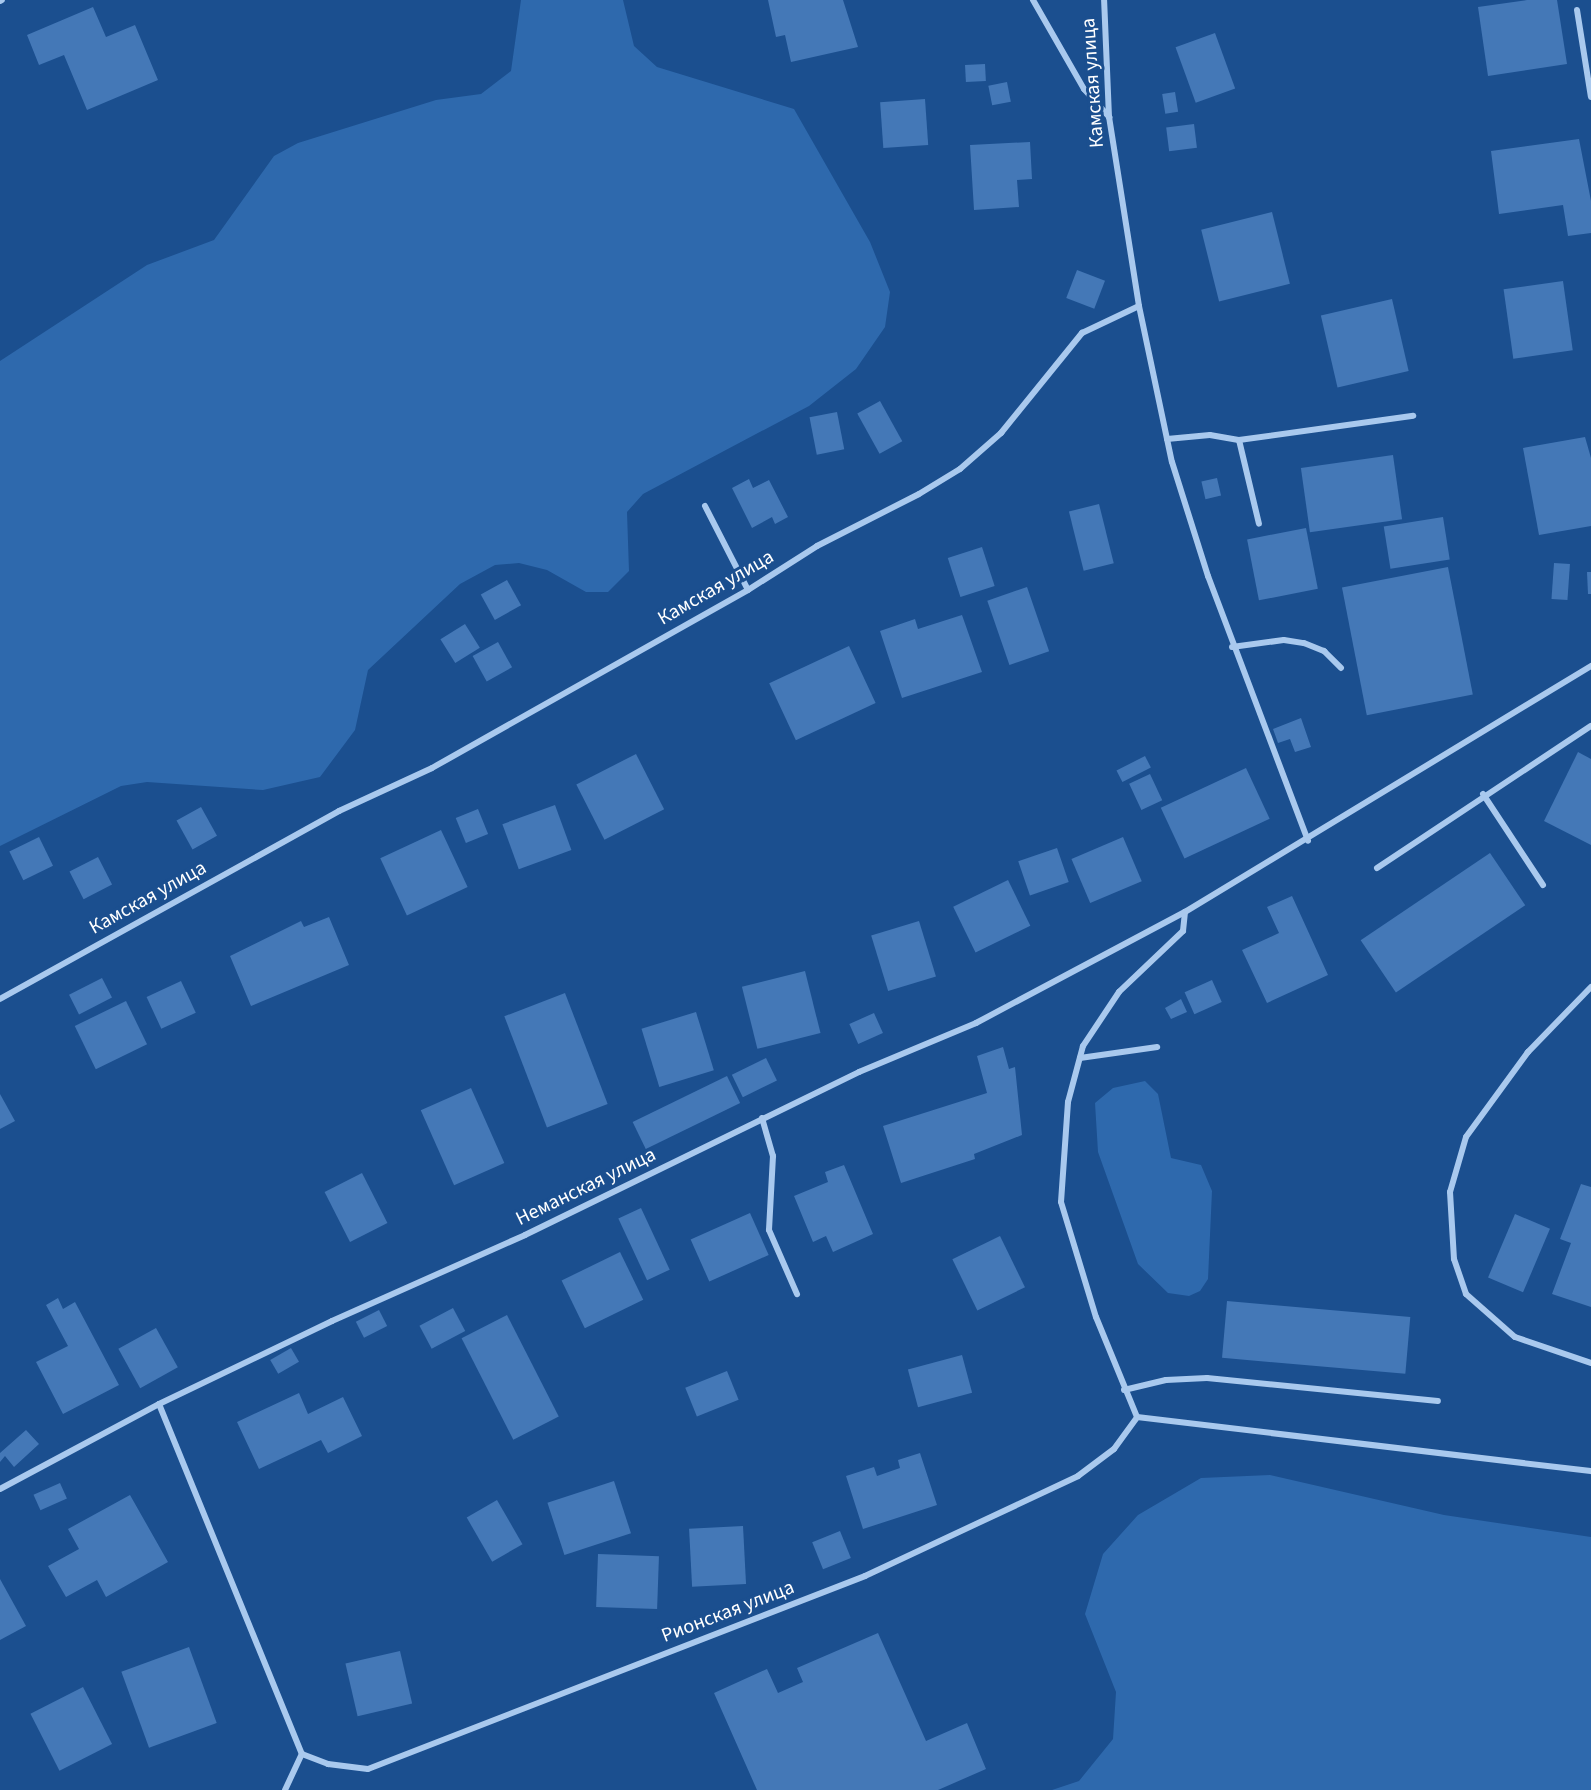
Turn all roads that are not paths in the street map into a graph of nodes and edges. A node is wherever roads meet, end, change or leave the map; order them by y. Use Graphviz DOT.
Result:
graph roads {
  1 [pos="1033,0"];
  2 [pos="1104,0"];
  3 [pos="1577,10"];
  4 [pos="1591,97"];
  5 [pos="1109,117"];
  6 [pos="1139,306"];
  7 [pos="1413,416"];
  8 [pos="1167,439"];
  9 [pos="1239,440"];
  10 [pos="705,506"];
  11 [pos="1259,524"];
  12 [pos="748,590"];
  13 [pos="1232,647"];
  14 [pos="1591,666"];
  15 [pos="1341,668"];
  16 [pos="1591,726"];
  17 [pos="1483,794"];
  18 [pos="1308,841"];
  19 [pos="1377,868"];
  20 [pos="1543,885"];
  21 [pos="1185,912"];
  22 [pos="1591,987"];
  23 [pos="0,999"];
  24 [pos="1157,1047"];
  25 [pos="1080,1058"];
  26 [pos="762,1118"];
  27 [pos="797,1294"];
  28 [pos="1591,1363"];
  29 [pos="1124,1390"];
  30 [pos="1438,1401"];
  31 [pos="159,1404"];
  32 [pos="1137,1417"];
  33 [pos="1591,1471"];
  34 [pos="0,1489"];
  35 [pos="302,1754"];
  36 [pos="285,1790"];
  1 -- 5 [label="lane"];
  2 -- 5 [label="lane, Камская улица"];
  3 -- 4 [label="lane"];
  5 -- 6 [label="lane, Камская улица"];
  6 -- 8 [label="lane"];
  6 -- 12 [label="lane, Камская улица"];
  7 -- 9 [label="lane"];
  8 -- 9 [label="lane"];
  8 -- 13 [label="lane"];
  9 -- 11 [label="lane"];
  10 -- 12 [label="lane"];
  12 -- 23 [label="lane, Камская улица"];
  13 -- 15 [label="lane"];
  13 -- 18 [label="lane"];
  14 -- 18 [label="lane, Неманская улица"];
  16 -- 17 [label="lane"];
  17 -- 19 [label="lane"];
  17 -- 20 [label="lane"];
  18 -- 21 [label="lane, Неманская улица"];
  21 -- 25 [label="lane"];
  21 -- 26 [label="lane, Неманская улица"];
  22 -- 28 [label="lane"];
  24 -- 25 [label="lane"];
  25 -- 29 [label="lane"];
  26 -- 27 [label="lane"];
  26 -- 31 [label="lane, Неманская улица"];
  29 -- 30 [label="lane"];
  29 -- 32 [label="lane"];
  31 -- 34 [label="lane, Неманская улица"];
  31 -- 35 [label="lane"];
  32 -- 33 [label="lane"];
  32 -- 35 [label="lane, Рионская улица"];
  35 -- 36 [label="lane"];
}
